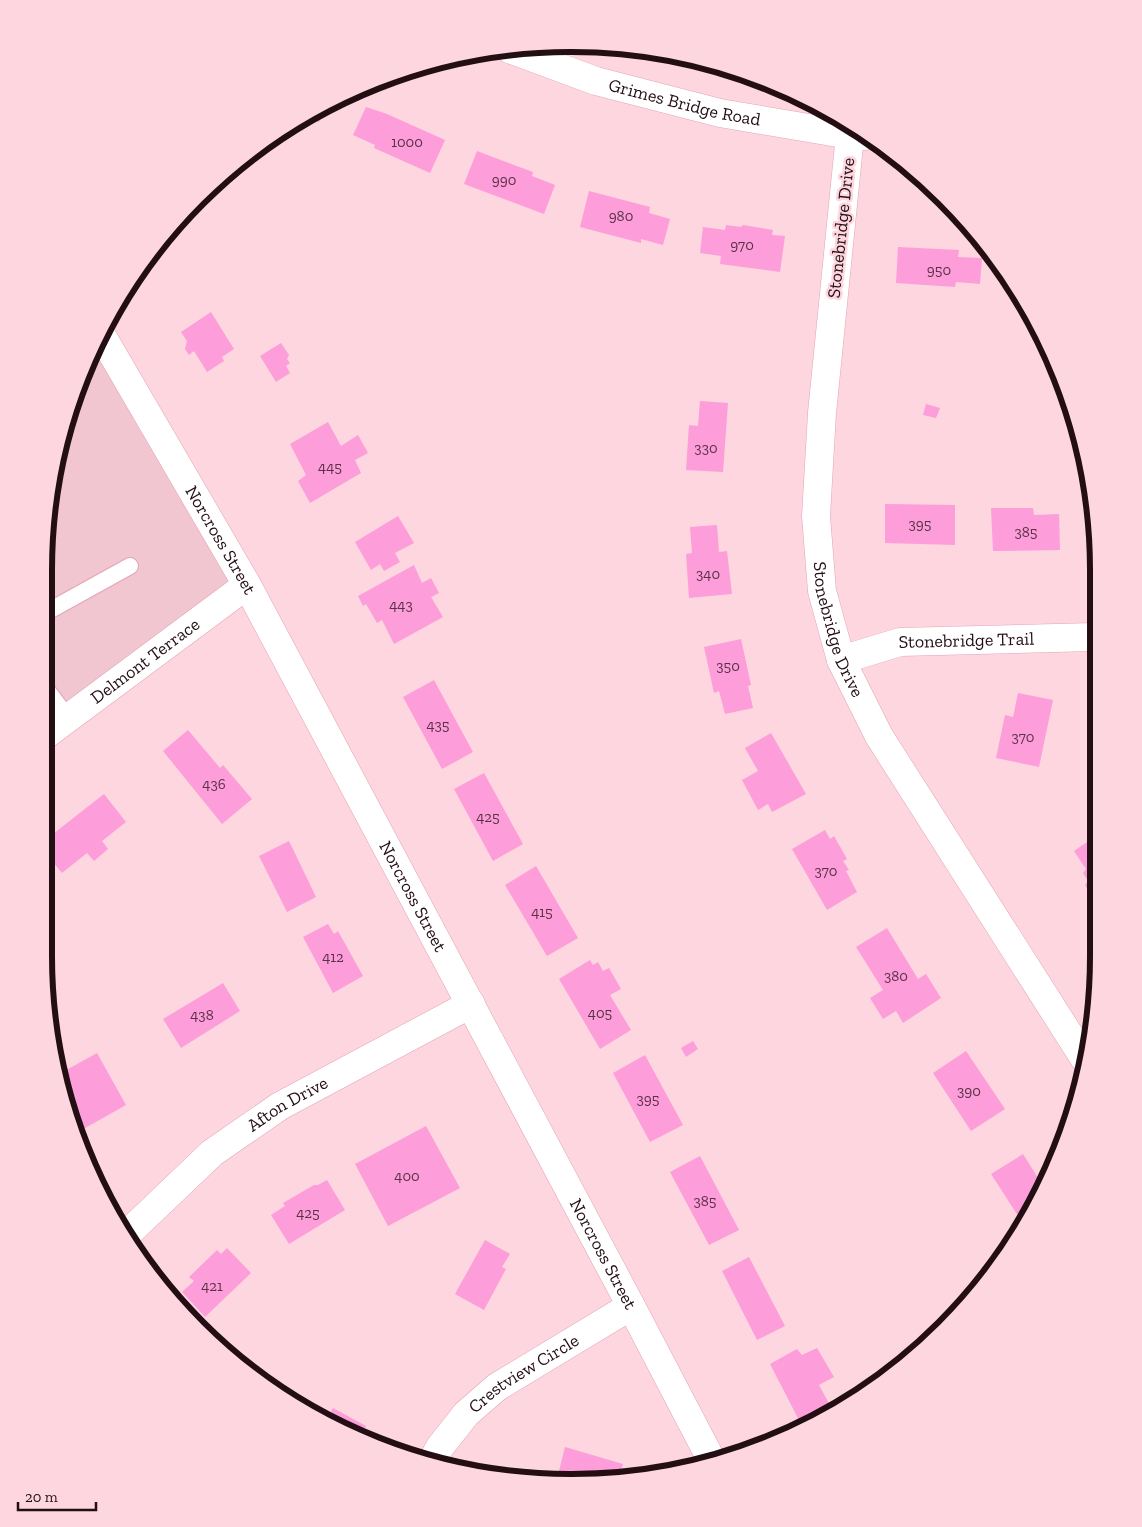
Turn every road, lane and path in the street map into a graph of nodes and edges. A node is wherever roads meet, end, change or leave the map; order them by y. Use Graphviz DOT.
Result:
graph roads {
  1 [pos="524,55"];
  2 [pos="851,135"];
  3 [pos="858,139"];
  4 [pos="106,342"];
  5 [pos="130,566"];
  6 [pos="247,585"];
  7 [pos="52,609"];
  8 [pos="1090,637"];
  9 [pos="841,660"];
  10 [pos="52,697"];
  11 [pos="68,718"];
  12 [pos="52,730"];
  13 [pos="471,1004"];
  14 [pos="1081,1053"];
  15 [pos="131,1230"];
  16 [pos="632,1306"];
  17 [pos="435,1456"];
  18 [pos="709,1456"];
  1 -- 2 [label="street, Grimes Bridge Road"];
  3 -- 9 [label="street, Stonebridge Drive"];
  4 -- 6 [label="street, Norcross Street"];
  5 -- 7 [label="lane"];
  6 -- 11 [label="street, Delmont Terrace"];
  6 -- 13 [label="street, Norcross Street"];
  8 -- 9 [label="street, Stonebridge Trail"];
  9 -- 14 [label="street, Stonebridge Drive"];
  10 -- 11 [label="lane"];
  11 -- 12 [label="street, Delmont Terrace"];
  13 -- 15 [label="street, Afton Drive"];
  13 -- 16 [label="street, Norcross Street"];
  16 -- 17 [label="street, Crestview Circle"];
  16 -- 18 [label="street, Norcross Street"];
}
